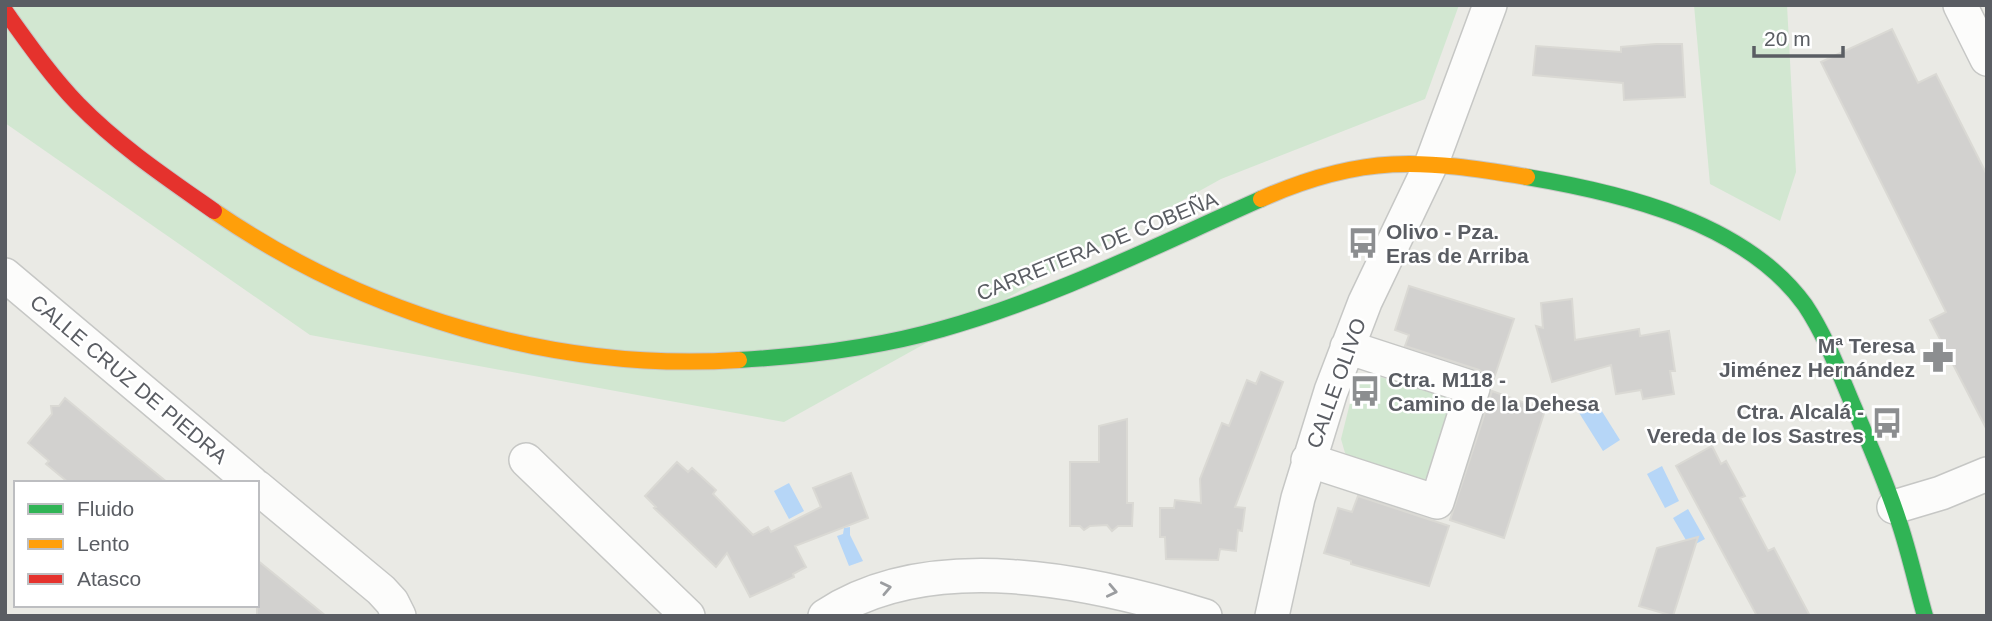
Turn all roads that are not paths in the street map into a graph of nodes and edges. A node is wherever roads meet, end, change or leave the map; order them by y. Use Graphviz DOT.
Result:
graph roads {
  1 [pos="1490,5"];
  2 [pos="1960,5"];
  3 [pos="5,11"];
  4 [pos="1987,59"];
  5 [pos="1432,162"];
  6 [pos="5,275"];
  7 [pos="1347,347"];
  8 [pos="526,460"];
  9 [pos="1308,460"];
  10 [pos="1987,474"];
  11 [pos="250,481"];
  12 [pos="259,489"];
  13 [pos="1894,507"];
  14 [pos="399,616"];
  15 [pos="688,616"];
  16 [pos="825,616"];
  17 [pos="1205,616"];
  18 [pos="1272,616"];
  19 [pos="1925,616"];
  1 -- 5 [label="street, CALLE OLIVO"];
  2 -- 4 [label="street"];
  3 -- 5 [label="street, CARRETERA DE COBEÑA"];
  5 -- 7 [label="street, CALLE OLIVO"];
  5 -- 13 [label="street, CARRETERA DE COBEÑA"];
  6 -- 11 [label="street, CALLE CRUZ DE PIEDRA"];
  7 -- 9 [label="street, CALLE OLIVO"];
  7 -- 9 [label="street"];
  8 -- 15 [label="street"];
  9 -- 18 [label="street, CALLE OLIVO"];
  10 -- 13 [label="street"];
  12 -- 14 [label="street"];
  13 -- 19 [label="street, CARRETERA DE COBEÑA"];
  16 -- 17 [label="street, one-way"];
}
